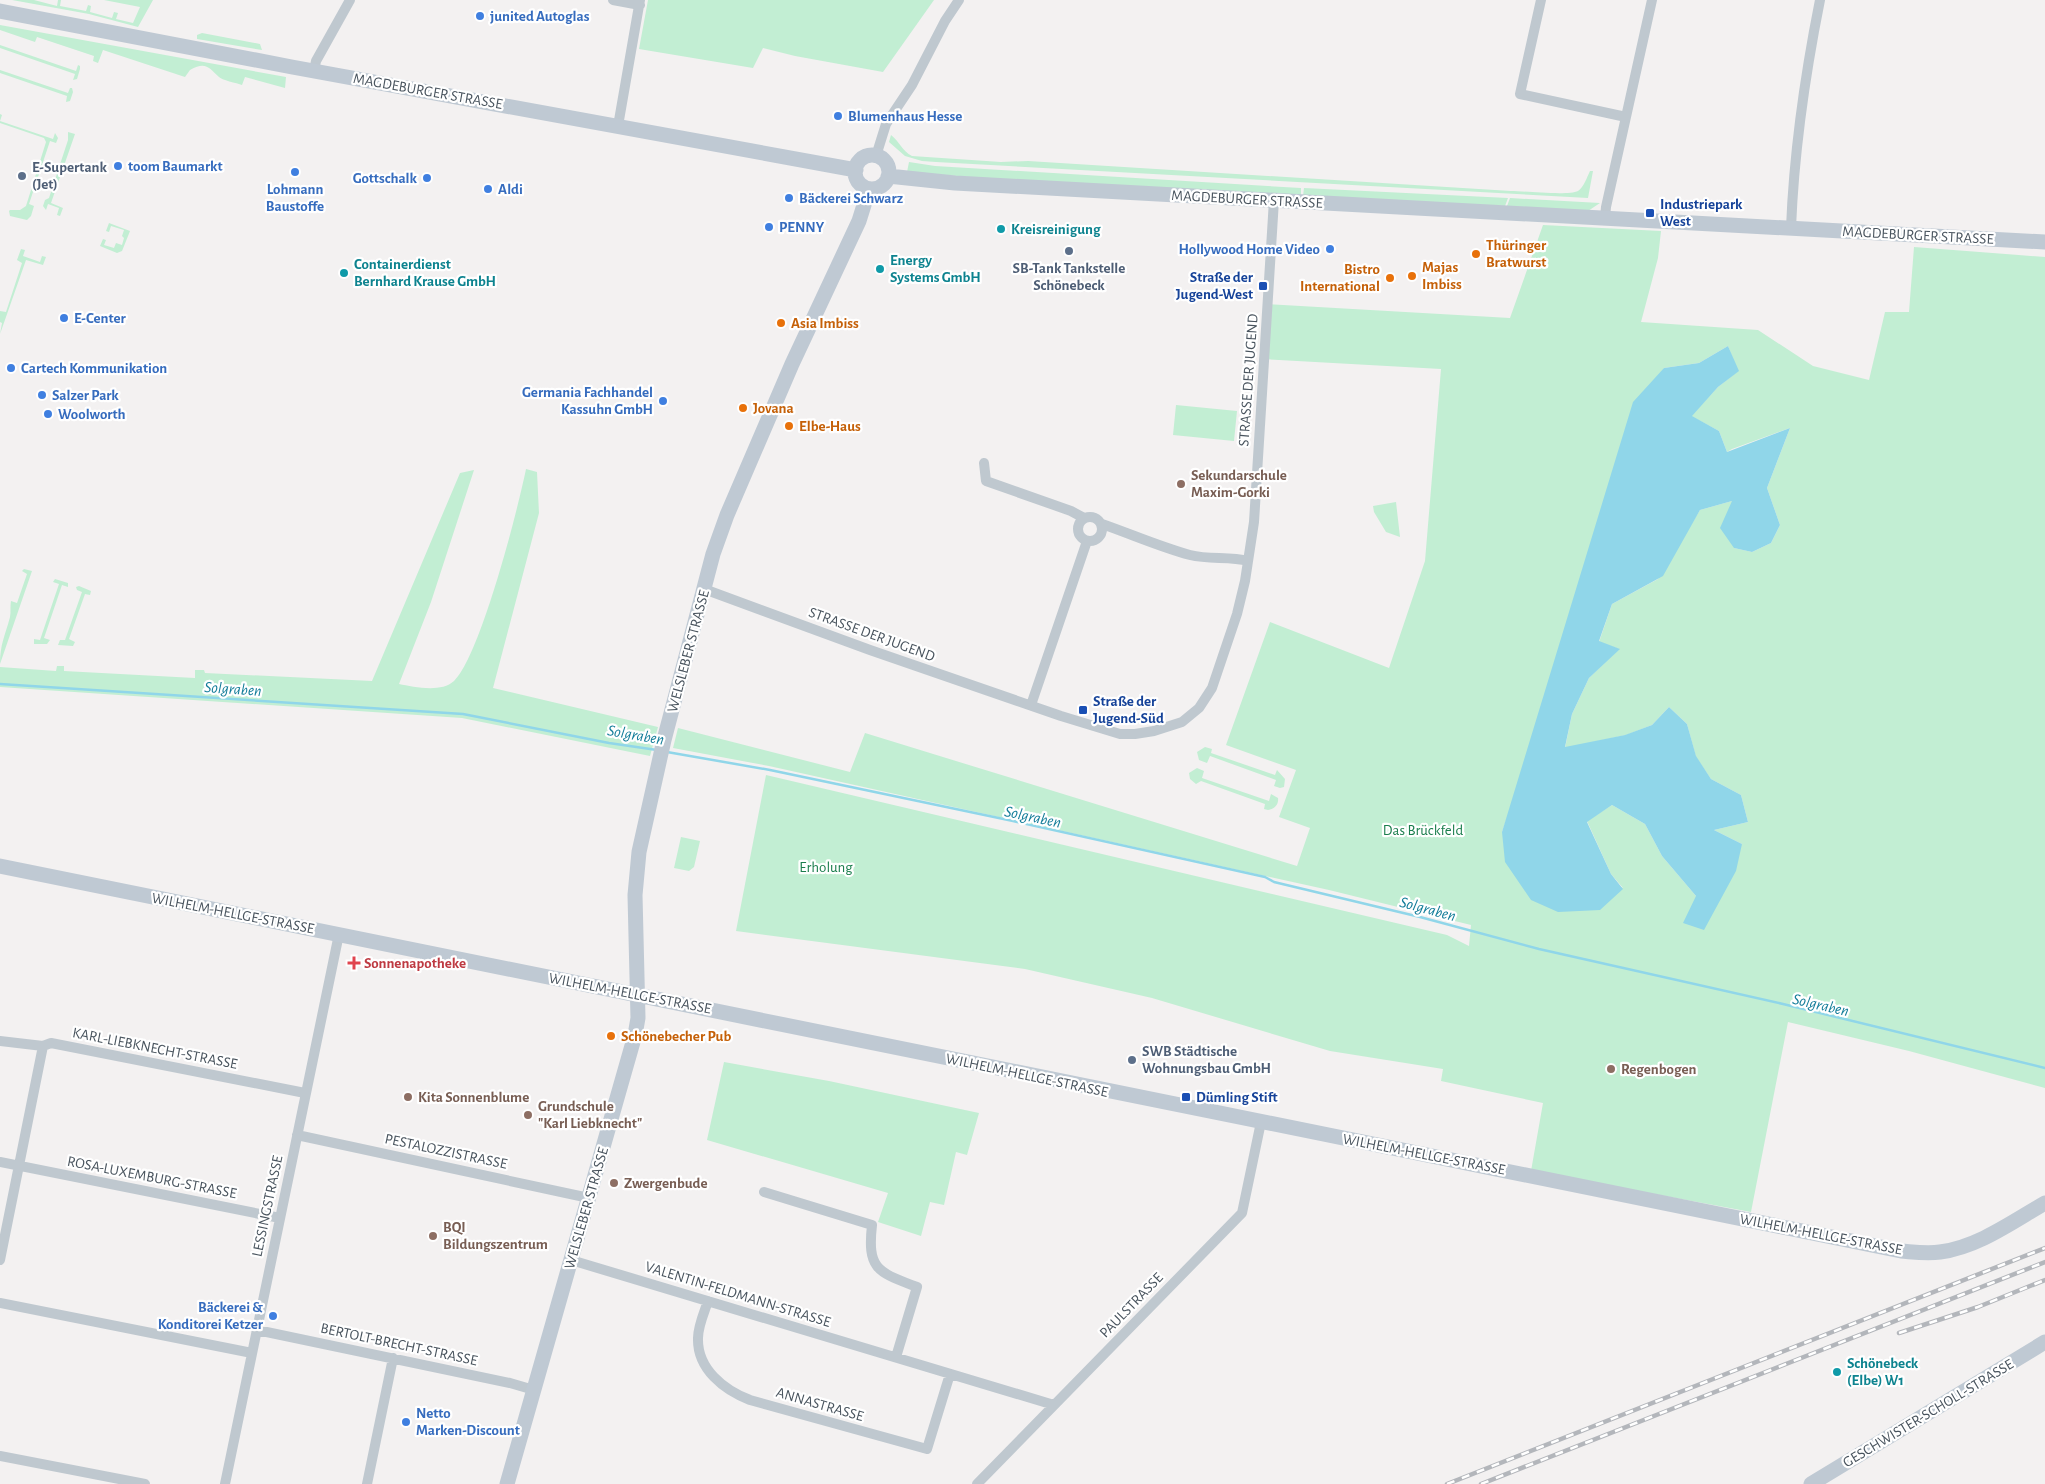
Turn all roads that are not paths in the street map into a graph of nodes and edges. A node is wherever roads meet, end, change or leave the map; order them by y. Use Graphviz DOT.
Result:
graph roads {
  1 [pos="350,0"];
  2 [pos="613,0"];
  3 [pos="959,0"];
  4 [pos="1541,0"];
  5 [pos="1652,0"];
  6 [pos="1820,0"];
  7 [pos="640,2"];
  8 [pos="0,11"];
  9 [pos="314,71"];
  10 [pos="1626,117"];
  11 [pos="618,126"];
  12 [pos="876,156"];
  13 [pos="856,170"];
  14 [pos="888,176"];
  15 [pos="869,189"];
  16 [pos="1274,200"];
  17 [pos="1605,218"];
  18 [pos="1791,228"];
  19 [pos="2045,242"];
  20 [pos="984,463"];
  21 [pos="1084,518"];
  22 [pos="1102,524"];
  23 [pos="1087,541"];
  24 [pos="1248,561"];
  25 [pos="704,589"];
  26 [pos="1031,705"];
  27 [pos="0,866"];
  28 [pos="338,934"];
  29 [pos="638,995"];
  30 [pos="0,1040"];
  31 [pos="43,1046"];
  32 [pos="305,1093"];
  33 [pos="1261,1122"];
  34 [pos="297,1135"];
  35 [pos="0,1162"];
  36 [pos="19,1166"];
  37 [pos="764,1192"];
  38 [pos="589,1198"];
  39 [pos="2045,1203"];
  40 [pos="280,1218"];
  41 [pos="0,1260"];
  42 [pos="571,1260"];
  43 [pos="708,1301"];
  44 [pos="0,1303"];
  45 [pos="257,1330"];
  46 [pos="2045,1342"];
  47 [pos="252,1353"];
  48 [pos="393,1358"];
  49 [pos="896,1358"];
  50 [pos="950,1374"];
  51 [pos="534,1390"];
  52 [pos="1054,1405"];
  53 [pos="0,1456"];
  54 [pos="145,1484"];
  55 [pos="225,1484"];
  56 [pos="367,1484"];
  57 [pos="507,1484"];
  58 [pos="977,1484"];
  59 [pos="1811,1484"];
  1 -- 9 [label="street"];
  2 -- 7 [label="street"];
  3 -- 12 [label="street"];
  4 -- 10 [label="street"];
  5 -- 10 [label="street"];
  6 -- 18 [label="street"];
  7 -- 11 [label="street"];
  8 -- 9 [label="main road, MAGDEBURGER STRASSE"];
  9 -- 11 [label="main road, MAGDEBURGER STRASSE"];
  10 -- 17 [label="street"];
  11 -- 13 [label="main road, MAGDEBURGER STRASSE"];
  12 -- 13 [label="main road"];
  12 -- 14 [label="main road"];
  13 -- 15 [label="main road"];
  14 -- 15 [label="main road"];
  14 -- 16 [label="main road, MAGDEBURGER STRASSE"];
  15 -- 25 [label="main road, WELSLEBER STRASSE"];
  16 -- 17 [label="main road, MAGDEBURGER STRASSE"];
  16 -- 24 [label="street, STRASSE DER JUGEND"];
  17 -- 18 [label="main road, MAGDEBURGER STRASSE"];
  18 -- 19 [label="main road, MAGDEBURGER STRASSE"];
  20 -- 21 [label="street"];
  21 -- 22 [label="street"];
  21 -- 23 [label="street"];
  22 -- 23 [label="street"];
  22 -- 24 [label="street"];
  23 -- 26 [label="street"];
  24 -- 26 [label="street, STRASSE DER JUGEND"];
  25 -- 26 [label="street, STRASSE DER JUGEND"];
  25 -- 29 [label="main road, WELSLEBER STRASSE"];
  27 -- 28 [label="main road, WILHELM-HELLGE-STRASSE"];
  28 -- 29 [label="main road, WILHELM-HELLGE-STRASSE"];
  28 -- 32 [label="street, LESSINGSTRASSE"];
  29 -- 33 [label="main road, WILHELM-HELLGE-STRASSE"];
  29 -- 38 [label="main road, WELSLEBER STRASSE"];
  30 -- 31 [label="street, KARL-LIEBKNECHT-STRASSE"];
  31 -- 32 [label="street, KARL-LIEBKNECHT-STRASSE"];
  31 -- 36 [label="street"];
  32 -- 34 [label="street, LESSINGSTRASSE"];
  33 -- 39 [label="main road, WILHELM-HELLGE-STRASSE"];
  33 -- 52 [label="street, PAULSTRASSE"];
  34 -- 38 [label="street, PESTALOZZISTRASSE"];
  34 -- 40 [label="street, LESSINGSTRASSE"];
  35 -- 36 [label="street, ROSA-LUXEMBURG-STRASSE"];
  36 -- 40 [label="street, ROSA-LUXEMBURG-STRASSE"];
  36 -- 41 [label="street"];
  37 -- 49 [label="street"];
  38 -- 42 [label="main road, WELSLEBER STRASSE"];
  40 -- 45 [label="street, LESSINGSTRASSE"];
  42 -- 43 [label="street, VALENTIN-FELDMANN-STRASSE"];
  42 -- 51 [label="main road, WELSLEBER STRASSE"];
  43 -- 49 [label="street, VALENTIN-FELDMANN-STRASSE"];
  43 -- 50 [label="street, ANNASTRASSE"];
  44 -- 47 [label="street"];
  45 -- 47 [label="street, LESSINGSTRASSE"];
  45 -- 48 [label="street, BERTOLT-BRECHT-STRASSE"];
  46 -- 59 [label="main road, GESCHWISTER-SCHOLL-STRASSE"];
  47 -- 55 [label="street, LESSINGSTRASSE"];
  48 -- 51 [label="street, BERTOLT-BRECHT-STRASSE"];
  48 -- 56 [label="street"];
  49 -- 50 [label="street, VALENTIN-FELDMANN-STRASSE"];
  50 -- 52 [label="street, VALENTIN-FELDMANN-STRASSE"];
  51 -- 57 [label="main road, WELSLEBER STRASSE"];
  52 -- 58 [label="street, PAULSTRASSE"];
  53 -- 54 [label="street"];
}
